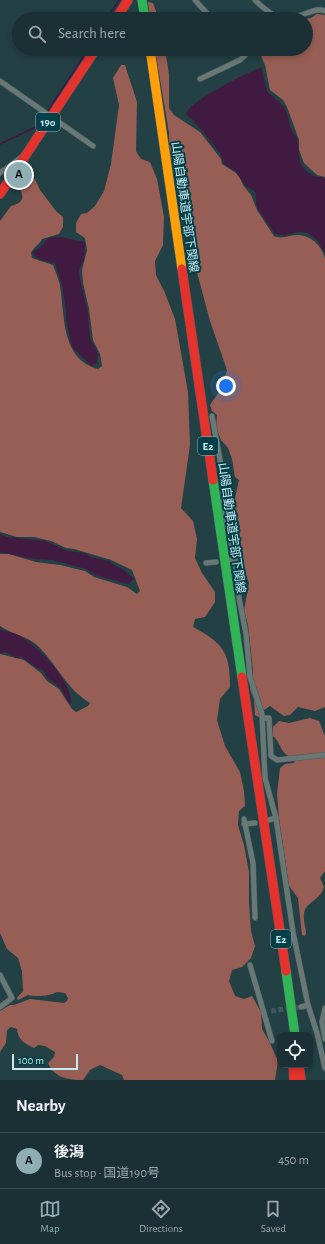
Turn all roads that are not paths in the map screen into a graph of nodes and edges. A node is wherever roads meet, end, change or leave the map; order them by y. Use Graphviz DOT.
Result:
graph roads {
  1 [pos="128,0"];
  2 [pos="142,0"];
  3 [pos="195,0"];
  4 [pos="255,0"];
  5 [pos="325,11"];
  6 [pos="120,12"];
  7 [pos="144,12"];
  8 [pos="206,12"];
  9 [pos="266,12"];
  10 [pos="311,12"];
  11 [pos="91,56"];
  12 [pos="151,56"];
  13 [pos="245,56"];
  14 [pos="200,79"];
  15 [pos="0,81"];
  16 [pos="51,117"];
  17 [pos="93,146"];
  18 [pos="28,153"];
  19 [pos="0,173"];
  20 [pos="0,194"];
  21 [pos="212,416"];
  22 [pos="216,562"];
  23 [pos="206,563"];
  24 [pos="263,718"];
  25 [pos="325,755"];
  26 [pos="276,818"];
  27 [pos="269,820"];
  28 [pos="255,823"];
  29 [pos="267,844"];
  30 [pos="255,918"];
  31 [pos="250,966"];
  32 [pos="0,975"];
  33 [pos="308,1005"];
  34 [pos="0,1007"];
  35 [pos="301,1007"];
  36 [pos="325,1008"];
  37 [pos="271,1011"];
  38 [pos="264,1013"];
  39 [pos="289,1032"];
  40 [pos="295,1032"];
  41 [pos="325,1039"];
  42 [pos="272,1042"];
  43 [pos="324,1053"];
  44 [pos="292,1068"];
  45 [pos="299,1068"];
  46 [pos="325,1068"];
  47 [pos="294,1080"];
  48 [pos="301,1080"];
  1 -- 6 [label="highway"];
  2 -- 7 [label="highway"];
  3 -- 8 [label="street"];
  4 -- 9 [label="street"];
  5 -- 10 [label="street"];
  11 -- 16 [label="highway, 190"];
  12 -- 29 [label="highway, 山陽自動車道宇部下関線 / E2"];
  13 -- 14 [label="street"];
  15 -- 16 [label="street"];
  16 -- 17 [label="street"];
  16 -- 18 [label="highway, 190"];
  18 -- 19 [label="street"];
  18 -- 20 [label="highway, 190"];
  21 -- 24 [label="street"];
  22 -- 23 [label="street"];
  24 -- 25 [label="street"];
  24 -- 26 [label="street"];
  26 -- 27 [label="street"];
  26 -- 33 [label="street"];
  28 -- 30 [label="street"];
  29 -- 39 [label="highway, 山陽自動車道宇部下関線 / E2"];
  29 -- 40 [label="highway, 山陽自動車道宇部下関線 / E2"];
  31 -- 38 [label="street"];
  32 -- 34 [label="street"];
  33 -- 35 [label="street"];
  33 -- 43 [label="street"];
  36 -- 41 [label="street"];
  37 -- 38 [label="street"];
  38 -- 42 [label="street"];
  43 -- 46 [label="street"];
  44 -- 47 [label="highway"];
  45 -- 48 [label="highway"];
}
